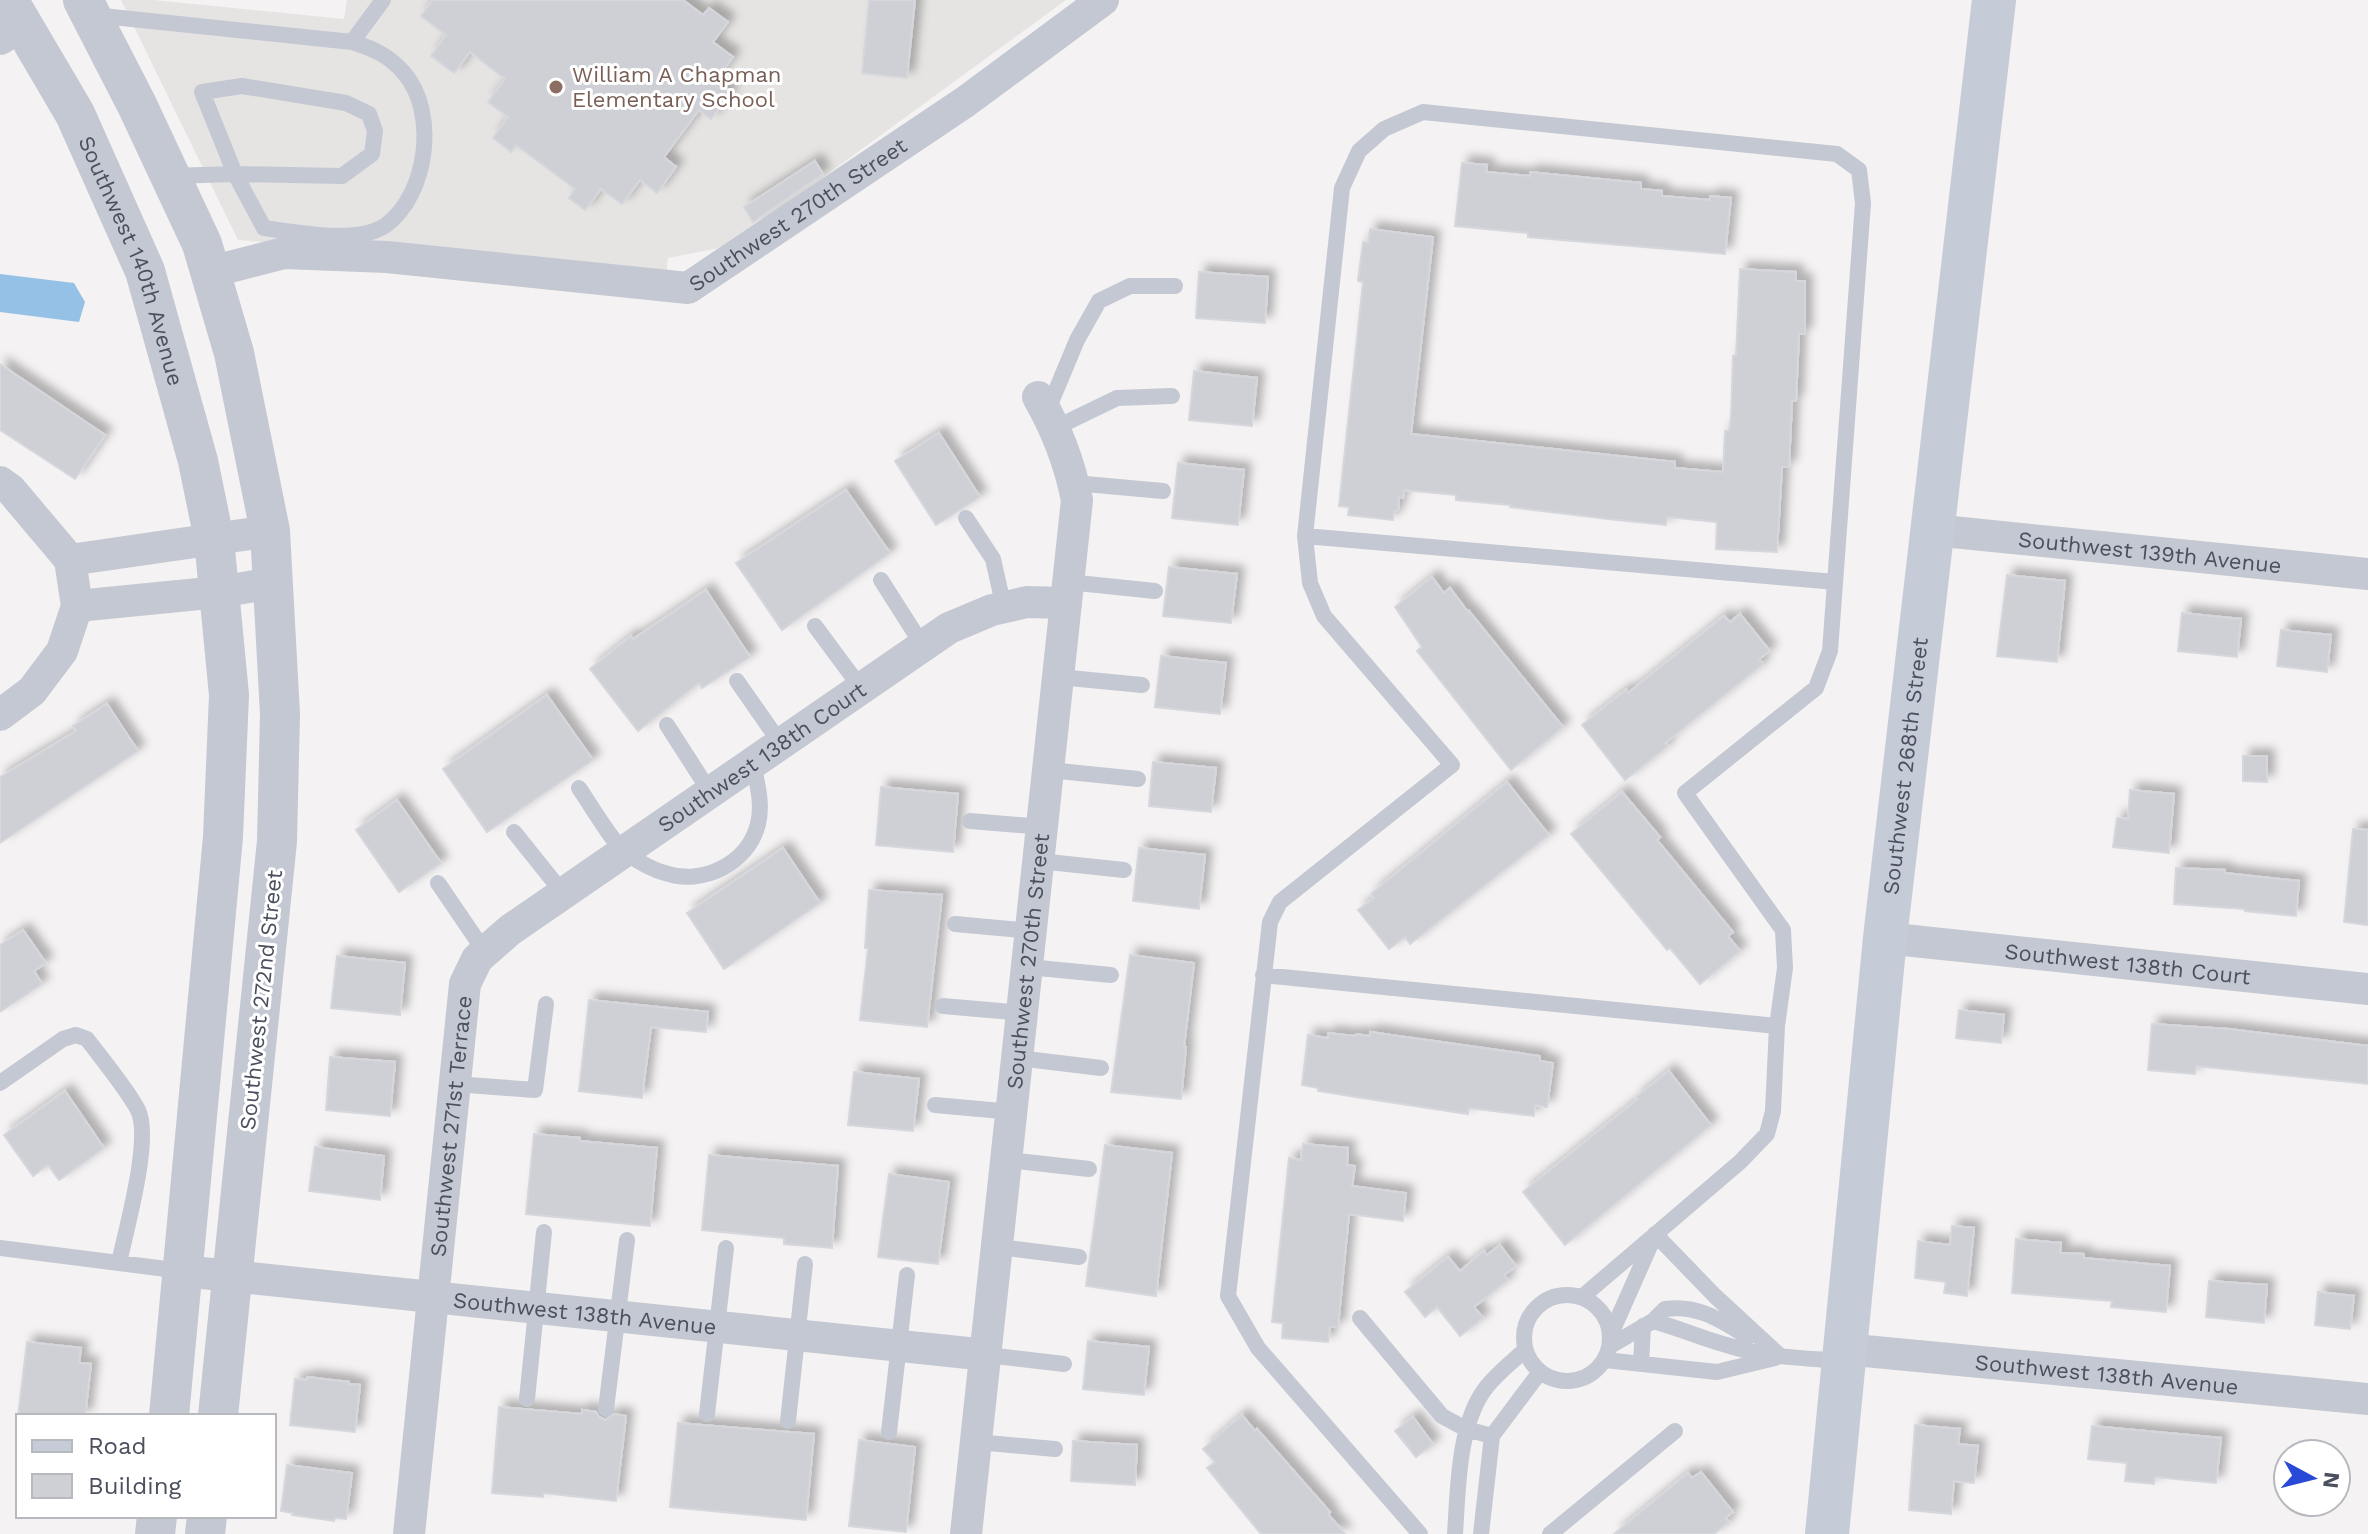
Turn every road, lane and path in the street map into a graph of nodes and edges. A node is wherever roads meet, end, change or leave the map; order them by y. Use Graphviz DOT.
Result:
graph roads {
  1 [pos="382,0"];
  2 [pos="1103,0"];
  3 [pos="1994,0"];
  4 [pos="87,8"];
  5 [pos="10,21"];
  6 [pos="352,42"];
  7 [pos="235,174"];
  8 [pos="170,176"];
  9 [pos="210,272"];
  10 [pos="1175,286"];
  11 [pos="1172,396"];
  12 [pos="1046,413"];
  13 [pos="0,482"];
  14 [pos="1074,483"];
  15 [pos="1163,491"];
  16 [pos="966,518"];
  17 [pos="1933,530"];
  18 [pos="270,531"];
  19 [pos="1305,536"];
  20 [pos="214,539"];
  21 [pos="70,560"];
  22 [pos="2368,574"];
  23 [pos="881,580"];
  24 [pos="1835,582"];
  25 [pos="272,583"];
  26 [pos="1155,591"];
  27 [pos="219,592"];
  28 [pos="1067,592"];
  29 [pos="77,606"];
  30 [pos="1004,608"];
  31 [pos="815,626"];
  32 [pos="923,646"];
  33 [pos="1059,677"];
  34 [pos="737,681"];
  35 [pos="1142,685"];
  36 [pos="861,688"];
  37 [pos="0,715"];
  38 [pos="667,725"];
  39 [pos="781,744"];
  40 [pos="753,763"];
  41 [pos="1049,770"];
  42 [pos="1138,779"];
  43 [pos="579,788"];
  44 [pos="710,792"];
  45 [pos="970,821"];
  46 [pos="1043,827"];
  47 [pos="514,832"];
  48 [pos="624,851"];
  49 [pos="1039,861"];
  50 [pos="1124,870"];
  51 [pos="438,883"];
  52 [pos="563,893"];
  53 [pos="955,924"];
  54 [pos="1032,931"];
  55 [pos="1885,938"];
  56 [pos="481,956"];
  57 [pos="1028,967"];
  58 [pos="1111,975"];
  59 [pos="1263,975"];
  60 [pos="2368,989"];
  61 [pos="546,1004"];
  62 [pos="943,1006"];
  63 [pos="1023,1013"];
  64 [pos="1777,1026"];
  65 [pos="1018,1058"];
  66 [pos="1101,1068"];
  67 [pos="0,1083"];
  68 [pos="455,1084"];
  69 [pos="935,1105"];
  70 [pos="1013,1112"];
  71 [pos="1008,1160"];
  72 [pos="1089,1169"];
  73 [pos="544,1232"];
  74 [pos="1655,1234"];
  75 [pos="627,1240"];
  76 [pos="999,1247"];
  77 [pos="0,1248"];
  78 [pos="726,1248"];
  79 [pos="1079,1257"];
  80 [pos="119,1263"];
  81 [pos="805,1264"];
  82 [pos="183,1271"];
  83 [pos="907,1275"];
  84 [pos="233,1276"];
  85 [pos="434,1296"];
  86 [pos="1582,1297"];
  87 [pos="537,1307"];
  88 [pos="617,1316"];
  89 [pos="1360,1318"];
  90 [pos="1648,1324"];
  91 [pos="718,1326"];
  92 [pos="798,1335"];
  93 [pos="897,1346"];
  94 [pos="1608,1346"];
  95 [pos="1525,1350"];
  96 [pos="987,1355"];
  97 [pos="1844,1355"];
  98 [pos="1780,1356"];
  99 [pos="1064,1364"];
  100 [pos="1641,1364"];
  101 [pos="1540,1372"];
  102 [pos="527,1399"];
  103 [pos="2368,1399"];
  104 [pos="606,1409"];
  105 [pos="169,1414"];
  106 [pos="218,1414"];
  107 [pos="707,1414"];
  108 [pos="788,1421"];
  109 [pos="1466,1429"];
  110 [pos="1675,1431"];
  111 [pos="889,1432"];
  112 [pos="1492,1436"];
  113 [pos="977,1442"];
  114 [pos="1055,1449"];
  115 [pos="409,1534"];
  116 [pos="966,1534"];
  117 [pos="1420,1534"];
  118 [pos="1455,1534"];
  119 [pos="1481,1534"];
  120 [pos="1550,1534"];
  121 [pos="1827,1534"];
  1 -- 6 [label="lane"];
  2 -- 9 [label="street, Southwest 270th Street"];
  3 -- 17 [label="main road, Southwest 268th Street"];
  4 -- 6 [label="lane"];
  4 -- 8 [label="street"];
  5 -- 20 [label="street, Southwest 140th Avenue"];
  6 -- 7 [label="lane"];
  7 -- 7 [label="lane"];
  7 -- 8 [label="lane"];
  8 -- 9 [label="street"];
  9 -- 18 [label="street"];
  10 -- 12 [label="lane"];
  11 -- 12 [label="lane"];
  12 -- 14 [label="street, Southwest 270th Street"];
  13 -- 21 [label="street"];
  14 -- 15 [label="lane"];
  14 -- 28 [label="street, Southwest 270th Street"];
  16 -- 30 [label="lane"];
  17 -- 22 [label="street, Southwest 139th Avenue"];
  17 -- 55 [label="main road, Southwest 268th Street"];
  18 -- 20 [label="street"];
  18 -- 25 [label="street, Southwest 272nd Street"];
  19 -- 24 [label="lane"];
  19 -- 24 [label="lane"];
  19 -- 59 [label="lane"];
  20 -- 21 [label="street"];
  20 -- 27 [label="street"];
  21 -- 29 [label="street"];
  23 -- 32 [label="lane"];
  24 -- 64 [label="lane"];
  25 -- 27 [label="street"];
  25 -- 84 [label="street, Southwest 272nd Street"];
  26 -- 28 [label="lane"];
  27 -- 29 [label="street"];
  27 -- 82 [label="street"];
  28 -- 30 [label="street, Southwest 138th Court"];
  28 -- 33 [label="street, Southwest 270th Street"];
  29 -- 37 [label="street"];
  30 -- 32 [label="street, Southwest 138th Court"];
  31 -- 36 [label="lane"];
  32 -- 36 [label="street, Southwest 138th Court"];
  33 -- 35 [label="lane"];
  33 -- 41 [label="street, Southwest 270th Street"];
  34 -- 39 [label="lane"];
  36 -- 39 [label="street, Southwest 138th Court"];
  38 -- 44 [label="lane"];
  39 -- 40 [label="street, Southwest 138th Court"];
  40 -- 44 [label="street, Southwest 138th Court"];
  40 -- 48 [label="lane"];
  41 -- 42 [label="lane"];
  41 -- 46 [label="street, Southwest 270th Street"];
  43 -- 48 [label="lane"];
  44 -- 48 [label="street, Southwest 138th Court"];
  45 -- 46 [label="lane"];
  46 -- 49 [label="street, Southwest 270th Street"];
  47 -- 52 [label="lane"];
  48 -- 52 [label="street, Southwest 138th Court"];
  49 -- 50 [label="lane"];
  49 -- 54 [label="street, Southwest 270th Street"];
  51 -- 56 [label="lane"];
  52 -- 56 [label="street, Southwest 138th Court"];
  53 -- 54 [label="lane"];
  54 -- 57 [label="street, Southwest 270th Street"];
  55 -- 60 [label="street, Southwest 138th Court"];
  55 -- 97 [label="main road, Southwest 268th Street"];
  56 -- 68 [label="street, Southwest 271st Terrace"];
  57 -- 58 [label="lane"];
  57 -- 63 [label="street, Southwest 270th Street"];
  59 -- 64 [label="lane"];
  59 -- 117 [label="lane"];
  61 -- 68 [label="lane"];
  62 -- 63 [label="lane"];
  63 -- 65 [label="street, Southwest 270th Street"];
  64 -- 74 [label="lane"];
  65 -- 66 [label="lane"];
  65 -- 70 [label="street, Southwest 270th Street"];
  67 -- 80 [label="lane"];
  68 -- 85 [label="street, Southwest 271st Terrace"];
  69 -- 70 [label="lane"];
  70 -- 71 [label="street, Southwest 270th Street"];
  71 -- 72 [label="lane"];
  71 -- 76 [label="street, Southwest 270th Street"];
  73 -- 87 [label="lane"];
  74 -- 86 [label="lane"];
  74 -- 94 [label="lane"];
  74 -- 98 [label="lane"];
  75 -- 88 [label="lane"];
  76 -- 79 [label="lane"];
  76 -- 96 [label="street, Southwest 270th Street"];
  77 -- 80 [label="lane"];
  78 -- 91 [label="lane"];
  80 -- 82 [label="lane"];
  81 -- 92 [label="lane"];
  82 -- 84 [label="street, Southwest 138th Avenue"];
  82 -- 105 [label="street"];
  83 -- 93 [label="lane"];
  84 -- 85 [label="street, Southwest 138th Avenue"];
  84 -- 106 [label="street, Southwest 272nd Street"];
  85 -- 87 [label="street, Southwest 138th Avenue"];
  85 -- 115 [label="street, Southwest 271st Terrace"];
  86 -- 94 [label="lane"];
  86 -- 95 [label="lane"];
  87 -- 88 [label="street, Southwest 138th Avenue"];
  87 -- 102 [label="lane"];
  88 -- 91 [label="street, Southwest 138th Avenue"];
  88 -- 104 [label="lane"];
  89 -- 109 [label="lane"];
  90 -- 94 [label="lane"];
  90 -- 98 [label="lane"];
  90 -- 100 [label="lane"];
  91 -- 92 [label="street, Southwest 138th Avenue"];
  91 -- 107 [label="lane"];
  92 -- 93 [label="street, Southwest 138th Avenue"];
  92 -- 108 [label="lane"];
  93 -- 96 [label="street, Southwest 138th Avenue"];
  93 -- 111 [label="lane"];
  94 -- 100 [label="lane"];
  94 -- 101 [label="lane"];
  95 -- 101 [label="lane"];
  95 -- 109 [label="lane"];
  96 -- 99 [label="lane"];
  96 -- 113 [label="street, Southwest 270th Street"];
  97 -- 98 [label="lane"];
  97 -- 103 [label="street, Southwest 138th Avenue"];
  97 -- 121 [label="main road, Southwest 268th Street"];
  98 -- 100 [label="lane"];
  101 -- 112 [label="lane"];
  109 -- 112 [label="lane"];
  109 -- 118 [label="lane"];
  110 -- 120 [label="lane"];
  112 -- 119 [label="lane"];
  113 -- 114 [label="lane"];
  113 -- 116 [label="street, Southwest 270th Street"];
}
